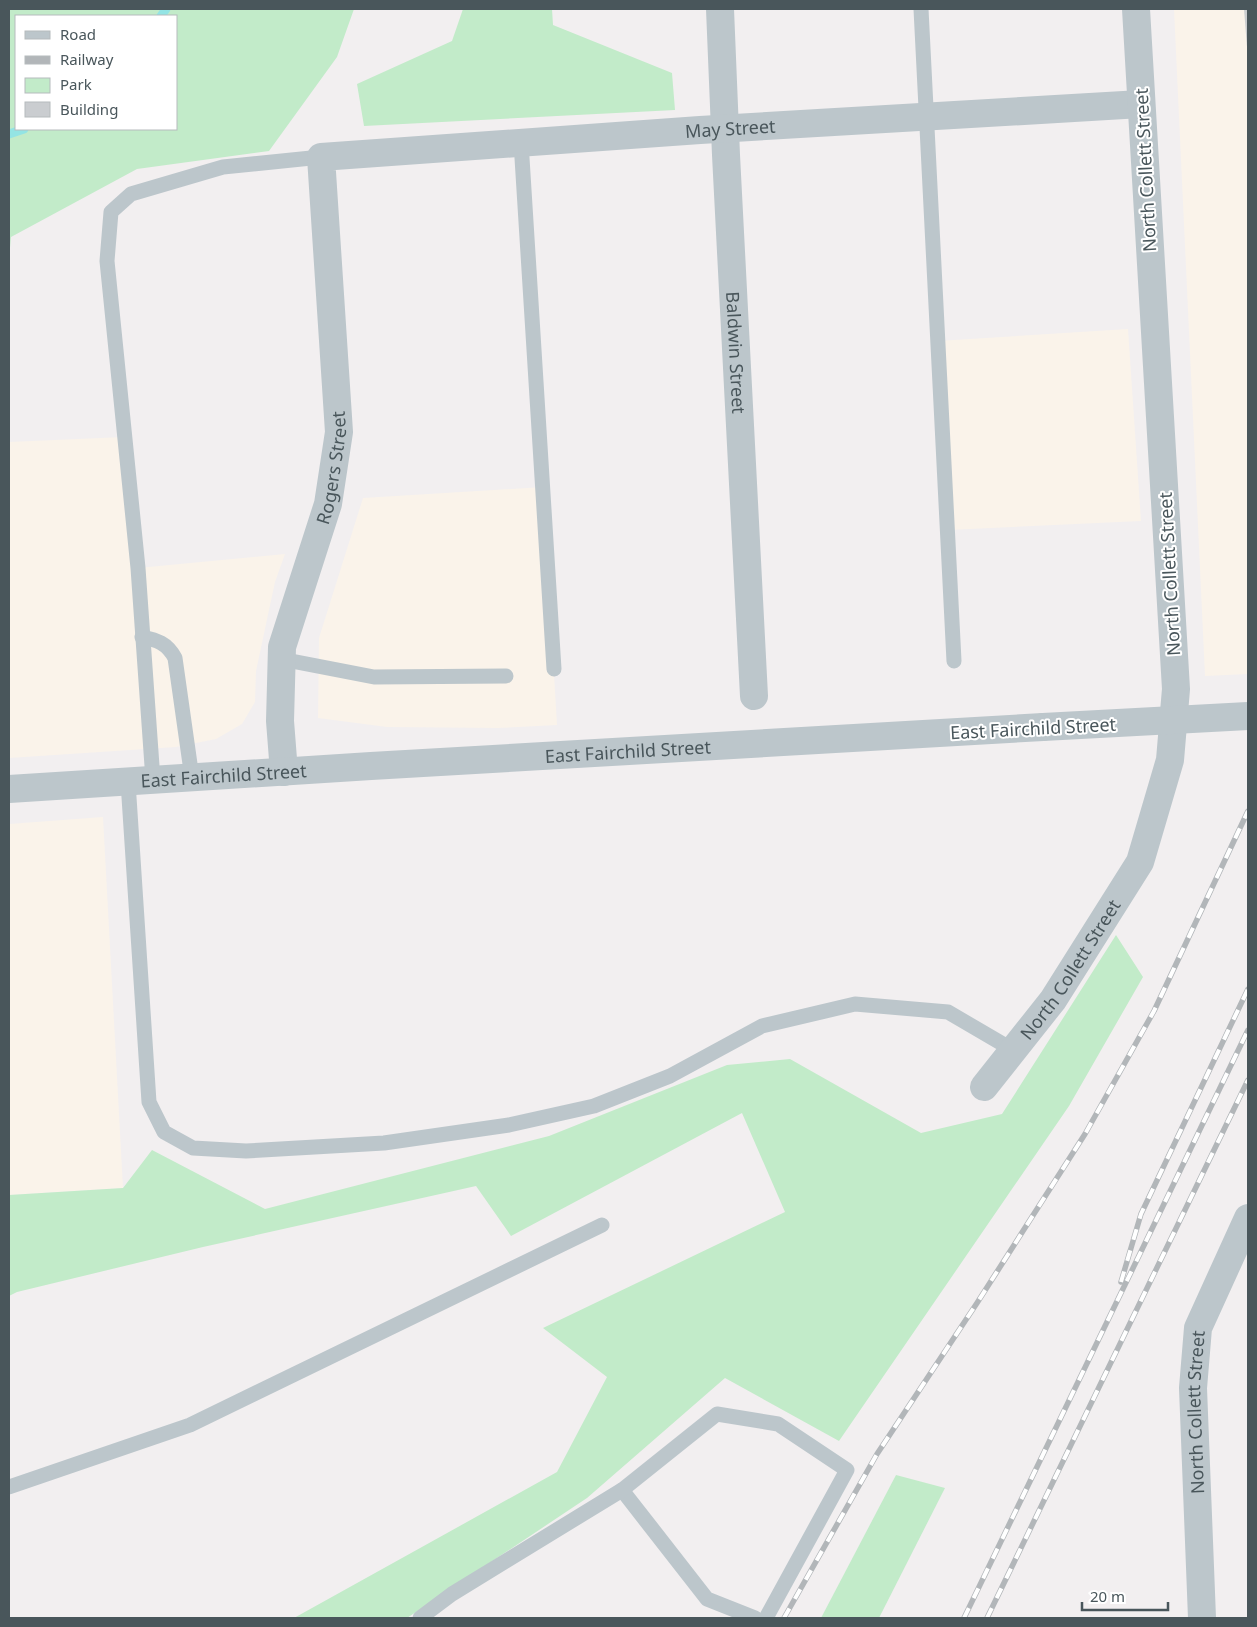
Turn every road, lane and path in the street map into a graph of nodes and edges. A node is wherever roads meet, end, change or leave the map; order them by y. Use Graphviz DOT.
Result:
graph roads {
  1 [pos="720,9"];
  2 [pos="921,9"];
  3 [pos="1136,9"];
  4 [pos="1141,104"];
  5 [pos="926,117"];
  6 [pos="725,128"];
  7 [pos="521,142"];
  8 [pos="321,157"];
  9 [pos="142,637"];
  10 [pos="282,659"];
  11 [pos="954,661"];
  12 [pos="554,669"];
  13 [pos="506,676"];
  14 [pos="754,696"];
  15 [pos="1248,716"];
  16 [pos="284,772"];
  17 [pos="192,778"];
  18 [pos="141,781"];
  19 [pos="9,789"];
  20 [pos="1014,1050"];
  21 [pos="984,1087"];
  22 [pos="1248,1218"];
  23 [pos="602,1225"];
  24 [pos="1237,1264"];
  25 [pos="9,1486"];
  26 [pos="622,1490"];
  27 [pos="420,1618"];
  28 [pos="755,1618"];
  29 [pos="766,1618"];
  30 [pos="1202,1618"];
  1 -- 6 [label="street, Baldwin Street"];
  2 -- 5 [label="lane"];
  3 -- 4 [label="street, North Collett Street"];
  4 -- 5 [label="street, May Street"];
  4 -- 20 [label="street, North Collett Street"];
  5 -- 6 [label="street, May Street"];
  5 -- 11 [label="lane"];
  6 -- 7 [label="street, May Street"];
  6 -- 14 [label="street, Baldwin Street"];
  7 -- 8 [label="street, May Street"];
  7 -- 12 [label="lane"];
  8 -- 9 [label="lane"];
  8 -- 10 [label="street, Rogers Street"];
  9 -- 17 [label="lane"];
  9 -- 18 [label="lane"];
  10 -- 13 [label="lane"];
  10 -- 16 [label="street, Rogers Street"];
  15 -- 16 [label="street, East Fairchild Street, bridge"];
  16 -- 17 [label="street, East Fairchild Street"];
  17 -- 18 [label="street, East Fairchild Street"];
  18 -- 19 [label="street, East Fairchild Street"];
  18 -- 20 [label="lane"];
  20 -- 21 [label="street, North Collett Street"];
  22 -- 24 [label="street, North Collett Street"];
  23 -- 25 [label="lane"];
  24 -- 30 [label="street, North Collett Street"];
  26 -- 27 [label="lane"];
  26 -- 28 [label="lane"];
  26 -- 29 [label="lane"];
}
